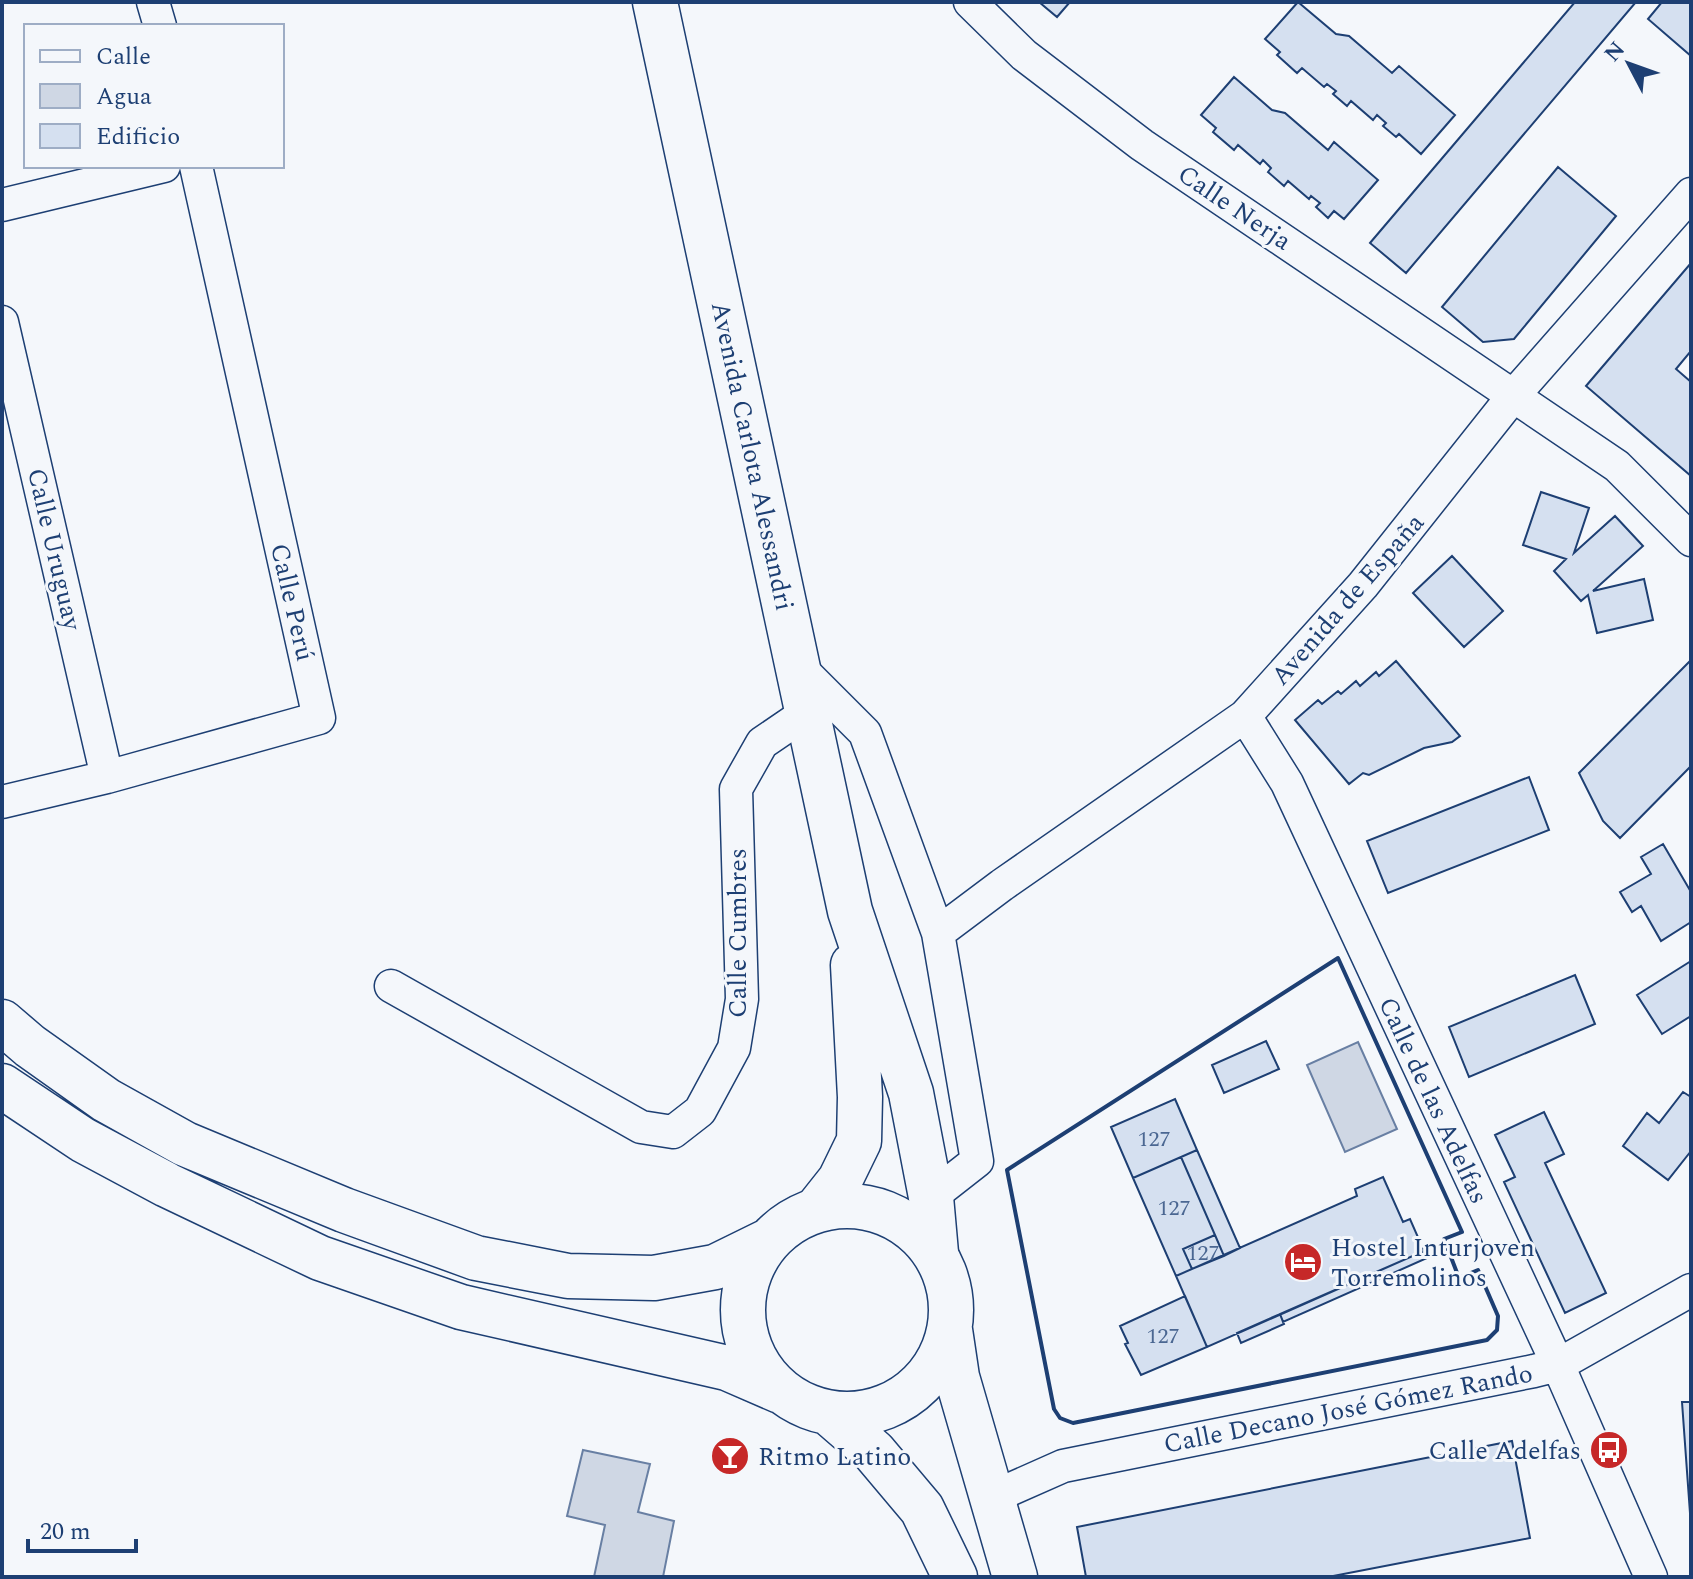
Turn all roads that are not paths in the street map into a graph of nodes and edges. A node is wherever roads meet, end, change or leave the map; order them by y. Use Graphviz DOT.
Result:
graph roads {
  1 [pos="153,2"];
  2 [pos="655,2"];
  3 [pos="970,2"];
  4 [pos="159,24"];
  5 [pos="156,168"];
  6 [pos="196,168"];
  7 [pos="1691,194"];
  8 [pos="2,205"];
  9 [pos="2,322"];
  10 [pos="1514,395"];
  11 [pos="1691,540"];
  12 [pos="799,667"];
  13 [pos="809,711"];
  14 [pos="1245,716"];
  15 [pos="107,777"];
  16 [pos="2,802"];
  17 [pos="850,911"];
  18 [pos="938,933"];
  19 [pos="391,986"];
  20 [pos="2,1022"];
  21 [pos="2,1086"];
  22 [pos="931,1197"];
  23 [pos="817,1209"];
  24 [pos="768,1241"];
  25 [pos="936,1253"];
  26 [pos="1691,1290"];
  27 [pos="950,1330"];
  28 [pos="1558,1365"];
  29 [pos="780,1391"];
  30 [pos="829,1413"];
  31 [pos="993,1497"];
  32 [pos="955,1577"];
  33 [pos="1015,1577"];
  34 [pos="1651,1577"];
  1 -- 4 [label="street"];
  2 -- 12 [label="main road, Avenida Carlota Alessandri"];
  3 -- 10 [label="street, Calle Nerja"];
  5 -- 8 [label="street"];
  6 -- 15 [label="street, Calle Perú"];
  7 -- 10 [label="street, Avenida de España"];
  9 -- 15 [label="street, Calle Uruguay"];
  10 -- 11 [label="street, Calle Nerja"];
  10 -- 14 [label="street, Avenida de España"];
  12 -- 13 [label="main road, Avenida Carlota Alessandri"];
  12 -- 18 [label="street"];
  13 -- 17 [label="main road, Avenida Carlota Alessandri"];
  13 -- 19 [label="street, Calle Cumbres"];
  14 -- 18 [label="street, Avenida de España"];
  14 -- 28 [label="street, Calle de las Adelfas"];
  15 -- 16 [label="street, Calle Perú"];
  17 -- 22 [label="main road, Avenida Carlota Alessandri"];
  17 -- 23 [label="main road, Avenida Carlota Alessandri"];
  18 -- 22 [label="street"];
  20 -- 24 [label="main road"];
  21 -- 29 [label="main road"];
  22 -- 25 [label="main road, Avenida Carlota Alessandri"];
  23 -- 24 [label="main road"];
  23 -- 25 [label="main road"];
  24 -- 29 [label="main road"];
  25 -- 27 [label="main road"];
  26 -- 28 [label="street, Calle Decano José Gómez Rando"];
  27 -- 30 [label="main road"];
  27 -- 31 [label="main road"];
  28 -- 31 [label="street, Calle Decano José Gómez Rando"];
  28 -- 34 [label="street, Calle de las Adelfas"];
  29 -- 30 [label="main road"];
  30 -- 32 [label="main road"];
  31 -- 33 [label="main road"];
}
